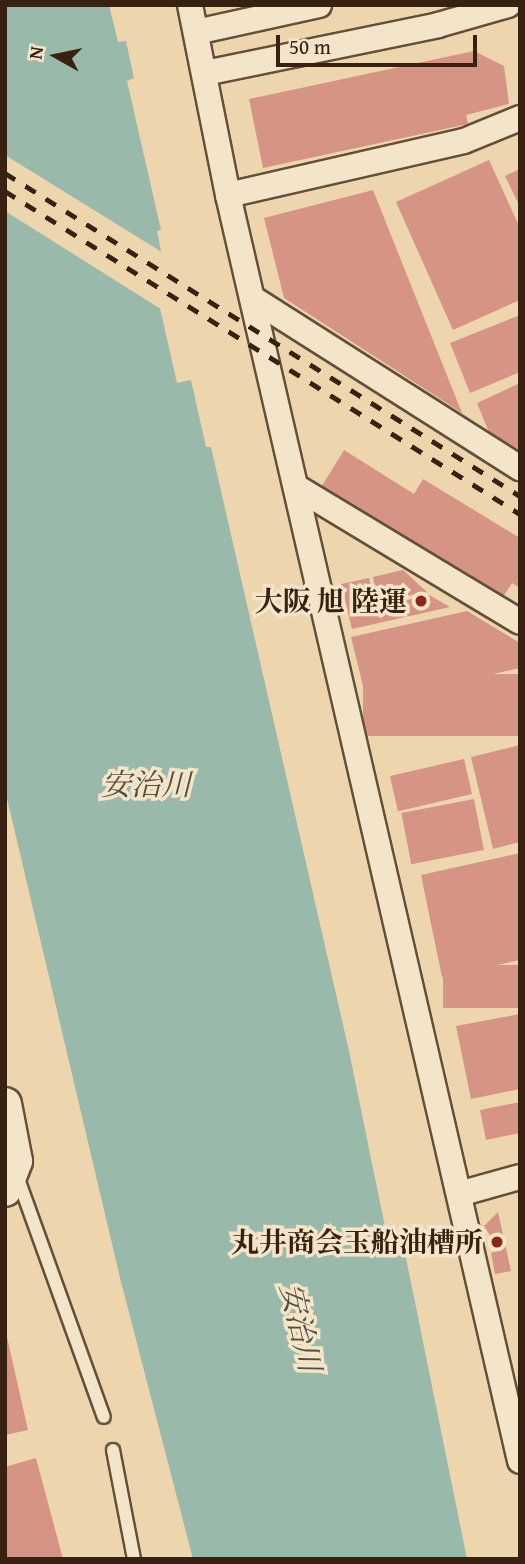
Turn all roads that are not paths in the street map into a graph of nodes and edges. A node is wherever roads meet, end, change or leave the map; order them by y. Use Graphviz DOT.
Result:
graph roads {
  1 [pos="190,5"];
  2 [pos="319,5"];
  3 [pos="508,5"];
  4 [pos="196,32"];
  5 [pos="205,73"];
  6 [pos="520,118"];
  7 [pos="228,195"];
  8 [pos="254,300"];
  9 [pos="520,468"];
  10 [pos="298,488"];
  11 [pos="520,622"];
  12 [pos="5,1104"];
  13 [pos="520,1177"];
  14 [pos="10,1179"];
  15 [pos="459,1195"];
  16 [pos="104,1417"];
  17 [pos="113,1450"];
  18 [pos="520,1461"];
  19 [pos="134,1559"];
  1 -- 4 [label="street"];
  2 -- 4 [label="street"];
  3 -- 5 [label="street"];
  4 -- 5 [label="street"];
  5 -- 7 [label="street"];
  6 -- 7 [label="street"];
  7 -- 8 [label="street"];
  8 -- 9 [label="street"];
  8 -- 10 [label="street"];
  10 -- 11 [label="street"];
  10 -- 15 [label="street"];
  12 -- 14 [label="street"];
  13 -- 15 [label="street"];
  14 -- 16 [label="lane"];
  15 -- 18 [label="street"];
  17 -- 19 [label="lane"];
}
